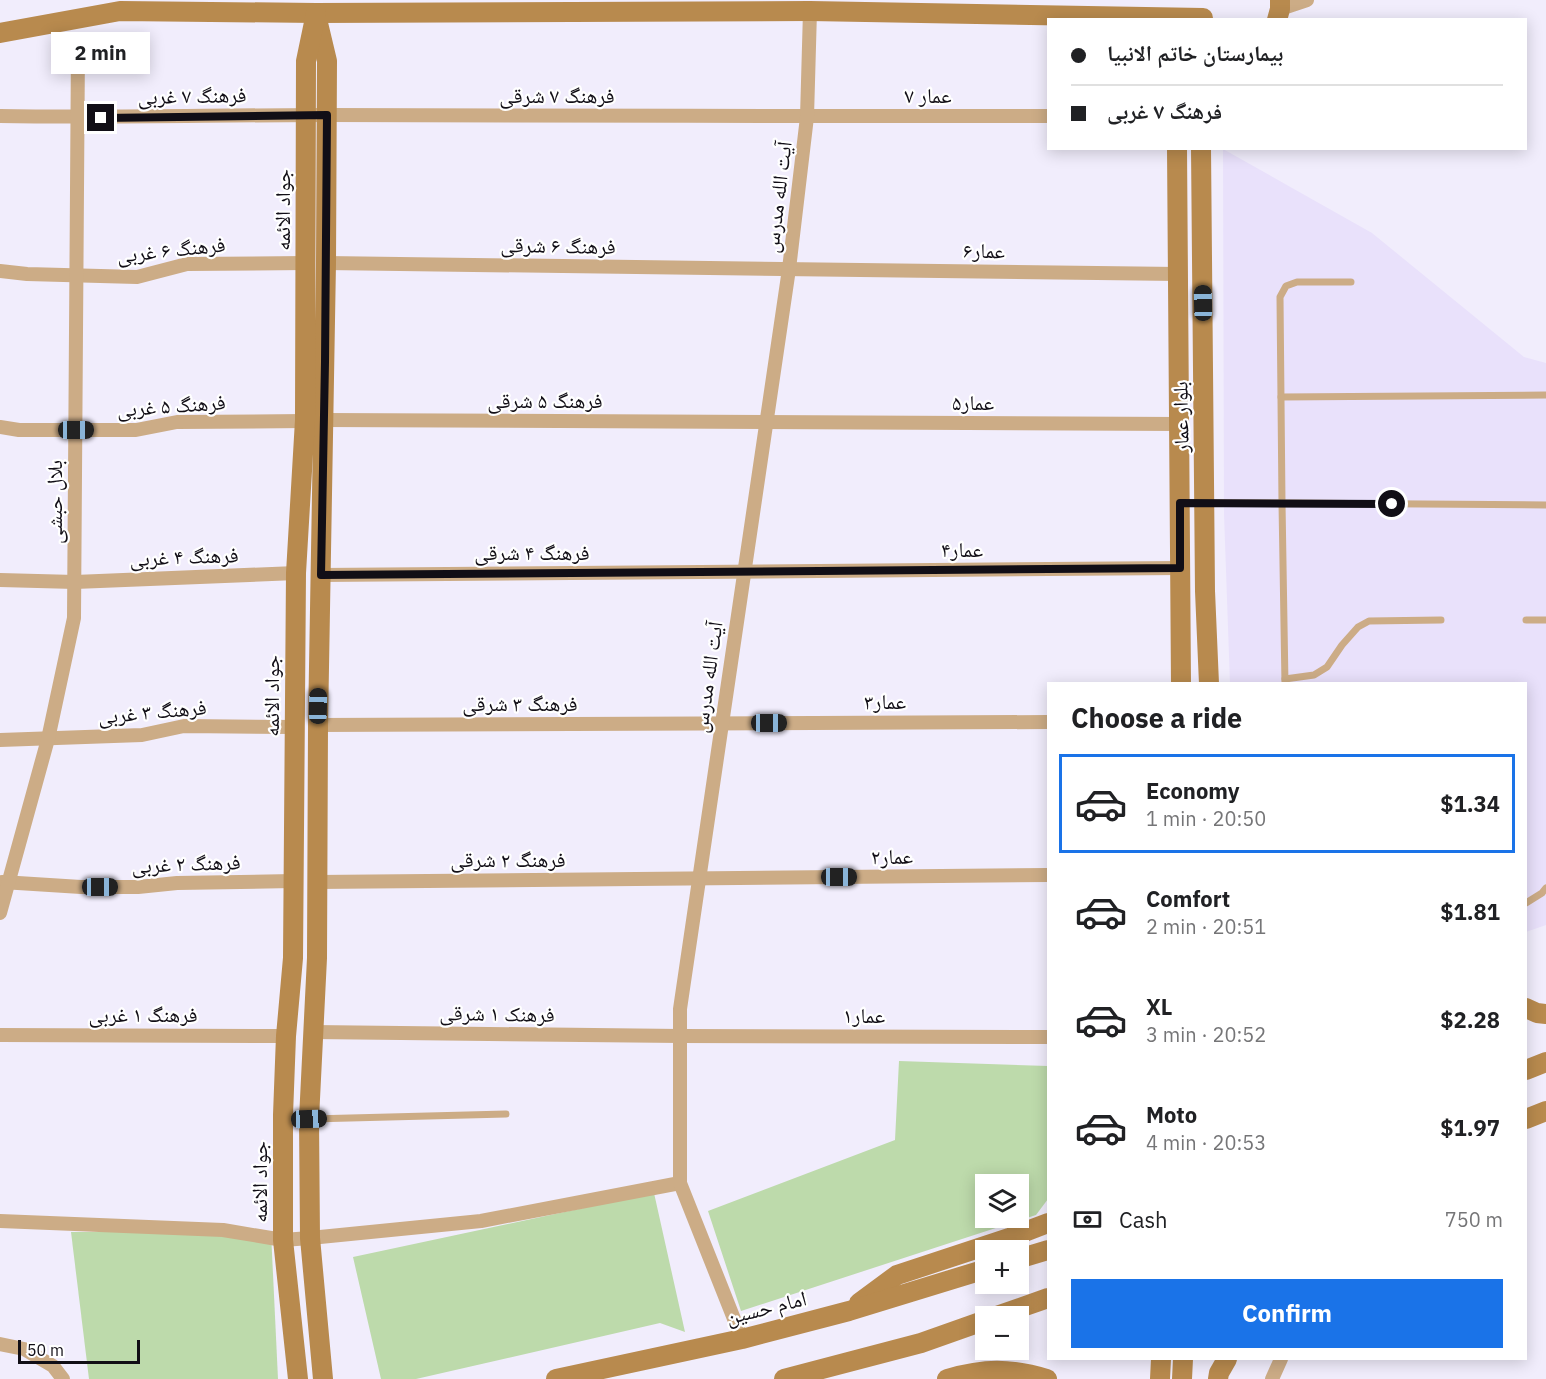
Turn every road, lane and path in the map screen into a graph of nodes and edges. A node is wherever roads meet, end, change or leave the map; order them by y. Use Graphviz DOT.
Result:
graph roads {
  1 [pos="1307,0"];
  2 [pos="316,7"];
  3 [pos="1279,10"];
  4 [pos="810,11"];
  5 [pos="1202,13"];
  6 [pos="0,33"];
  7 [pos="78,46"];
  8 [pos="306,115"];
  9 [pos="327,115"];
  10 [pos="0,116"];
  11 [pos="1047,116"];
  12 [pos="807,117"];
  13 [pos="78,118"];
  14 [pos="1177,150"];
  15 [pos="1201,150"];
  16 [pos="306,263"];
  17 [pos="326,263"];
  18 [pos="789,269"];
  19 [pos="0,271"];
  20 [pos="1178,274"];
  21 [pos="76,275"];
  22 [pos="1351,282"];
  23 [pos="1546,395"];
  24 [pos="1281,397"];
  25 [pos="314,421"];
  26 [pos="766,422"];
  27 [pos="1179,424"];
  28 [pos="0,427"];
  29 [pos="76,430"];
  30 [pos="1180,503"];
  31 [pos="1205,503"];
  32 [pos="1282,503"];
  33 [pos="1546,505"];
  34 [pos="1180,568"];
  35 [pos="744,572"];
  36 [pos="296,573"];
  37 [pos="321,575"];
  38 [pos="0,580"];
  39 [pos="75,582"];
  40 [pos="1441,620"];
  41 [pos="1526,620"];
  42 [pos="1546,620"];
  43 [pos="1285,681"];
  44 [pos="1180,682"];
  45 [pos="1209,682"];
  46 [pos="1047,722"];
  47 [pos="722,723"];
  48 [pos="318,725"];
  49 [pos="294,727"];
  50 [pos="48,739"];
  51 [pos="0,740"];
  52 [pos="1047,875"];
  53 [pos="699,878"];
  54 [pos="293,881"];
  55 [pos="4,882"];
  56 [pos="317,882"];
  57 [pos="1546,888"];
  58 [pos="1527,902"];
  59 [pos="0,913"];
  60 [pos="1527,1008"];
  61 [pos="1546,1014"];
  62 [pos="313,1032"];
  63 [pos="0,1035"];
  64 [pos="286,1036"];
  65 [pos="680,1036"];
  66 [pos="1047,1036"];
  67 [pos="1546,1062"];
  68 [pos="1527,1070"];
  69 [pos="1546,1111"];
  70 [pos="506,1114"];
  71 [pos="309,1119"];
  72 [pos="1527,1119"];
  73 [pos="680,1183"];
  74 [pos="0,1221"];
  75 [pos="1047,1223"];
  76 [pos="310,1238"];
  77 [pos="283,1240"];
  78 [pos="1047,1250"];
  79 [pos="1029,1256"];
  80 [pos="975,1272"];
  81 [pos="1047,1298"];
  82 [pos="1025,1306"];
  83 [pos="849,1311"];
  84 [pos="975,1324"];
  85 [pos="742,1339"];
  86 [pos="0,1344"];
  87 [pos="1161,1360"];
  88 [pos="1183,1360"];
  89 [pos="1226,1360"];
  90 [pos="1281,1360"];
  91 [pos="307,1378"];
  92 [pos="63,1379"];
  93 [pos="556,1379"];
  94 [pos="784,1379"];
  95 [pos="947,1379"];
  96 [pos="1047,1379"];
  97 [pos="1160,1379"];
  98 [pos="1182,1379"];
  99 [pos="1218,1379"];
  100 [pos="1272,1379"];
  1 -- 3 [label="street"];
  2 -- 4 [label="street"];
  2 -- 6 [label="street"];
  2 -- 8 [label="street, جواد الائمه"];
  2 -- 9 [label="street, جواد الائمه"];
  4 -- 5 [label="street"];
  4 -- 12 [label="street, آیت الله مدرس"];
  7 -- 13 [label="street, بلال حبشی"];
  8 -- 9 [label="street, فرهنگ ۷ شرقی"];
  8 -- 13 [label="street, فرهنگ ۷ غربی"];
  8 -- 16 [label="street, جواد الائمه"];
  9 -- 12 [label="street, فرهنگ ۷ شرقی"];
  9 -- 17 [label="street, جواد الائمه"];
  10 -- 13 [label="street, فرهنگ ۷ غربی"];
  11 -- 12 [label="street, عمار ۷"];
  12 -- 18 [label="street, آیت الله مدرس"];
  13 -- 21 [label="street, بلال حبشی"];
  14 -- 20 [label="street, بلوار عمار"];
  15 -- 31 [label="street, بلوار عمار"];
  16 -- 21 [label="street, فرهنگ ۶ غربی"];
  16 -- 25 [label="street, جواد الائمه"];
  17 -- 18 [label="street, فرهنگ ۶ شرقی"];
  17 -- 25 [label="street, جواد الائمه"];
  18 -- 20 [label="street, عمار۶"];
  18 -- 26 [label="street, آیت الله مدرس"];
  19 -- 21 [label="street, فرهنگ ۶ غربی"];
  20 -- 27 [label="street, بلوار عمار"];
  21 -- 29 [label="street, بلال حبشی"];
  22 -- 24 [label="lane"];
  23 -- 24 [label="lane"];
  24 -- 32 [label="lane"];
  25 -- 26 [label="street, فرهنگ ۵ شرقی"];
  25 -- 29 [label="street, فرهنگ ۵ غربی"];
  25 -- 36 [label="street, جواد الائمه"];
  25 -- 37 [label="street, جواد الائمه"];
  26 -- 27 [label="street, عمار۵"];
  26 -- 35 [label="street, آیت الله مدرس"];
  27 -- 30 [label="street, بلوار عمار"];
  28 -- 29 [label="street, فرهنگ ۵ غربی"];
  29 -- 39 [label="street, بلال حبشی"];
  30 -- 31 [label="street"];
  30 -- 34 [label="street, بلوار عمار"];
  31 -- 32 [label="lane"];
  31 -- 45 [label="street, بلوار عمار"];
  32 -- 33 [label="lane"];
  32 -- 43 [label="lane"];
  34 -- 35 [label="street, عمار۴"];
  34 -- 44 [label="street, بلوار عمار"];
  35 -- 37 [label="street, فرهنگ ۴ شرقی"];
  35 -- 47 [label="street, آیت الله مدرس"];
  36 -- 39 [label="street, فرهنگ ۴ غربی"];
  36 -- 49 [label="street, جواد الائمه"];
  37 -- 48 [label="street, جواد الائمه"];
  38 -- 39 [label="street, فرهنگ ۴ غربی"];
  39 -- 50 [label="street, بلال حبشی"];
  40 -- 43 [label="lane"];
  41 -- 42 [label="lane"];
  46 -- 47 [label="street, عمار۳"];
  47 -- 48 [label="street, فرهنگ ۳ شرقی"];
  47 -- 53 [label="street, آیت الله مدرس"];
  48 -- 56 [label="street, جواد الائمه"];
  49 -- 50 [label="street, فرهنگ ۳ غربی"];
  49 -- 54 [label="street, جواد الائمه"];
  50 -- 51 [label="street, فرهنگ ۳ غربی"];
  50 -- 55 [label="street, بلال حبشی"];
  52 -- 53 [label="street, عمار۲"];
  53 -- 56 [label="street, فرهنگ ۲ شرقی"];
  53 -- 65 [label="street, آیت الله مدرس"];
  54 -- 55 [label="street, فرهنگ ۲ غربی"];
  54 -- 64 [label="street, جواد الائمه"];
  55 -- 59 [label="street, بلال حبشی"];
  56 -- 62 [label="street, جواد الائمه"];
  57 -- 58 [label="lane"];
  60 -- 61 [label="street"];
  62 -- 65 [label="street, فرهنک ۱ شرقی"];
  62 -- 71 [label="street, جواد الائمه"];
  63 -- 64 [label="street, فرهنگ ۱ غربی"];
  64 -- 77 [label="street, جواد الائمه"];
  65 -- 66 [label="street, عمار۱"];
  65 -- 73 [label="street, آیت الله مدرس"];
  67 -- 68 [label="street"];
  69 -- 72 [label="street"];
  70 -- 71 [label="lane"];
  71 -- 76 [label="street, جواد الائمه"];
  73 -- 76 [label="street"];
  73 -- 85 [label="street, آیت الله مدرس"];
  74 -- 77 [label="street"];
  75 -- 83 [label="street"];
  76 -- 77 [label="street"];
  76 -- 91 [label="street, جواد الائمه"];
  77 -- 91 [label="street, جواد الائمه"];
  78 -- 79 [label="street"];
  80 -- 83 [label="street, امام حسین"];
  81 -- 82 [label="street"];
  83 -- 85 [label="street, امام حسین"];
  84 -- 94 [label="street"];
  85 -- 93 [label="street, امام حسین"];
  86 -- 92 [label="street"];
  87 -- 97 [label="street"];
  88 -- 98 [label="street"];
  89 -- 99 [label="street"];
  90 -- 100 [label="street"];
  95 -- 96 [label="street"];
}
